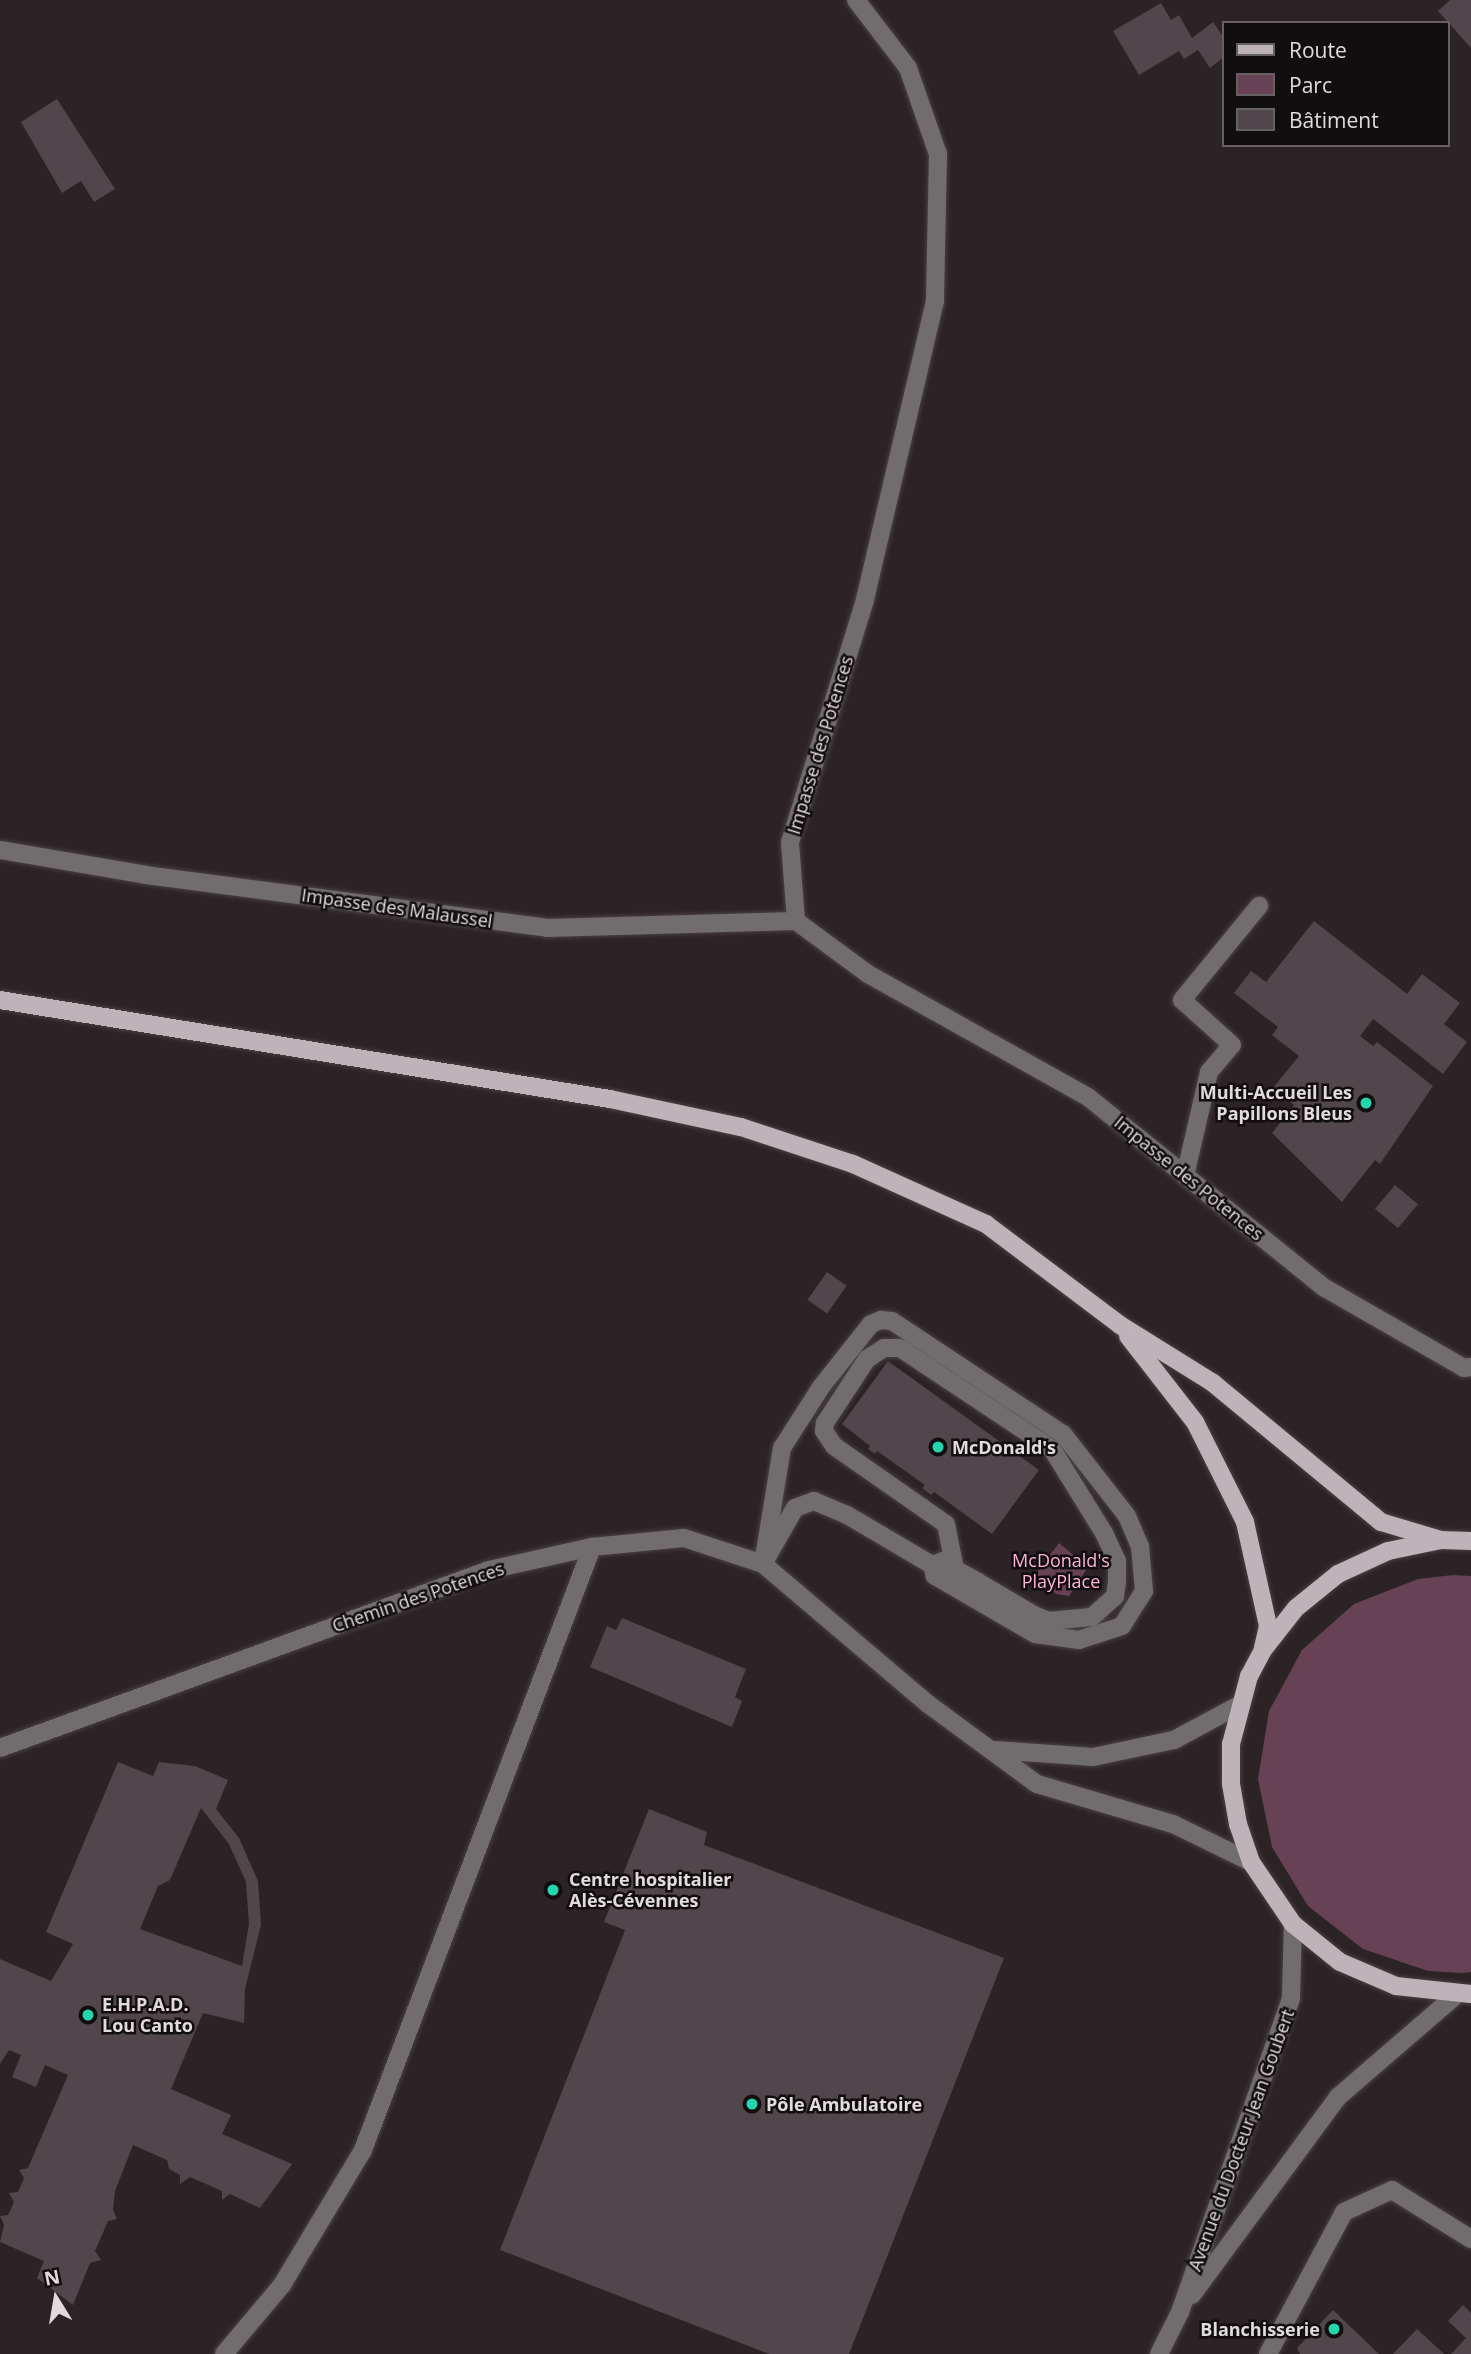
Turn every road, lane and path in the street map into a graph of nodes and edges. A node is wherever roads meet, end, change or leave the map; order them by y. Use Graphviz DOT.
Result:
graph roads {
  1 [pos="856,0"];
  2 [pos="0,849"];
  3 [pos="1259,906"];
  4 [pos="796,921"];
  5 [pos="0,1000"];
  6 [pos="1185,1176"];
  7 [pos="1120,1325"];
  8 [pos="1471,1367"];
  9 [pos="1441,1540"];
  10 [pos="1471,1541"];
  11 [pos="593,1547"];
  12 [pos="763,1564"];
  13 [pos="932,1565"];
  14 [pos="956,1569"];
  15 [pos="1263,1650"];
  16 [pos="1239,1705"];
  17 [pos="0,1748"];
  18 [pos="995,1750"];
  19 [pos="1251,1862"];
  20 [pos="1293,1924"];
  21 [pos="1463,1995"];
  22 [pos="1471,2239"];
  23 [pos="1180,2312"];
  24 [pos="224,2354"];
  25 [pos="1159,2354"];
  26 [pos="1268,2354"];
  1 -- 4 [label="street, Impasse des Potences"];
  2 -- 4 [label="street, Impasse des Malaussel"];
  3 -- 6 [label="street"];
  4 -- 6 [label="street, Impasse des Potences"];
  5 -- 7 [label="main road"];
  6 -- 8 [label="street, Impasse des Potences"];
  7 -- 9 [label="main road"];
  7 -- 15 [label="main road"];
  9 -- 10 [label="main road"];
  9 -- 15 [label="main road"];
  11 -- 12 [label="street, Chemin des Potences"];
  11 -- 17 [label="street, Chemin des Potences"];
  11 -- 24 [label="street"];
  12 -- 13 [label="street"];
  12 -- 13 [label="street"];
  12 -- 18 [label="street, Chemin des Potences"];
  13 -- 14 [label="street"];
  14 -- 14 [label="street"];
  15 -- 16 [label="main road"];
  16 -- 18 [label="street"];
  16 -- 19 [label="main road"];
  18 -- 19 [label="street, Chemin des Potences"];
  19 -- 20 [label="main road"];
  20 -- 21 [label="main road"];
  20 -- 23 [label="street, Avenue du Docteur Jean Goubert"];
  21 -- 23 [label="street, Avenue du Docteur Jean Goubert"];
  22 -- 26 [label="street"];
  23 -- 25 [label="street, Avenue du Docteur Jean Goubert"];
}
